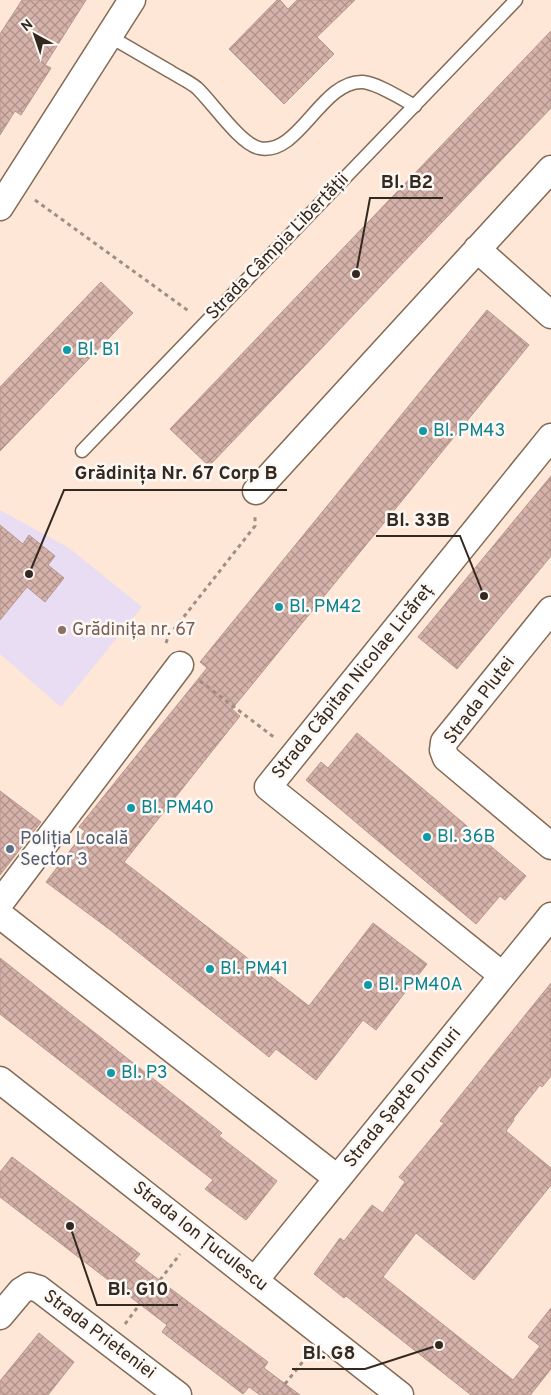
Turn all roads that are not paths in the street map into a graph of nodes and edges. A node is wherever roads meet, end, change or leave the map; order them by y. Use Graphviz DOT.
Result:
graph roads {
  1 [pos="132,0"];
  2 [pos="516,0"];
  3 [pos="109,36"];
  4 [pos="415,106"];
  5 [pos="551,168"];
  6 [pos="5,197"];
  7 [pos="477,249"];
  8 [pos="551,315"];
  9 [pos="551,437"];
  10 [pos="82,451"];
  11 [pos="256,491"];
  12 [pos="551,610"];
  13 [pos="180,665"];
  14 [pos="551,846"];
  15 [pos="0,903"];
  16 [pos="0,915"];
  17 [pos="551,916"];
  18 [pos="502,976"];
  19 [pos="0,1080"];
  20 [pos="337,1178"];
  21 [pos="255,1280"];
  22 [pos="0,1316"];
  23 [pos="178,1395"];
  24 [pos="400,1395"];
  1 -- 3 [label="street"];
  2 -- 4 [label="lane, Strada Câmpia Libertății"];
  3 -- 4 [label="lane"];
  3 -- 6 [label="street"];
  4 -- 10 [label="lane, Strada Câmpia Libertății"];
  5 -- 7 [label="street"];
  7 -- 8 [label="street"];
  7 -- 11 [label="street"];
  9 -- 18 [label="street, Strada Căpitan Nicolae Licăreț"];
  12 -- 14 [label="street, Strada Plutei"];
  13 -- 15 [label="street"];
  16 -- 20 [label="street"];
  17 -- 18 [label="street, Strada Șapte Drumuri"];
  18 -- 20 [label="street, Strada Șapte Drumuri"];
  19 -- 21 [label="street, Strada Ion Țuculescu"];
  20 -- 21 [label="street, Strada Șapte Drumuri"];
  21 -- 24 [label="street, Strada Ion Țuculescu"];
  22 -- 23 [label="street, Strada Prieteniei"];
}
